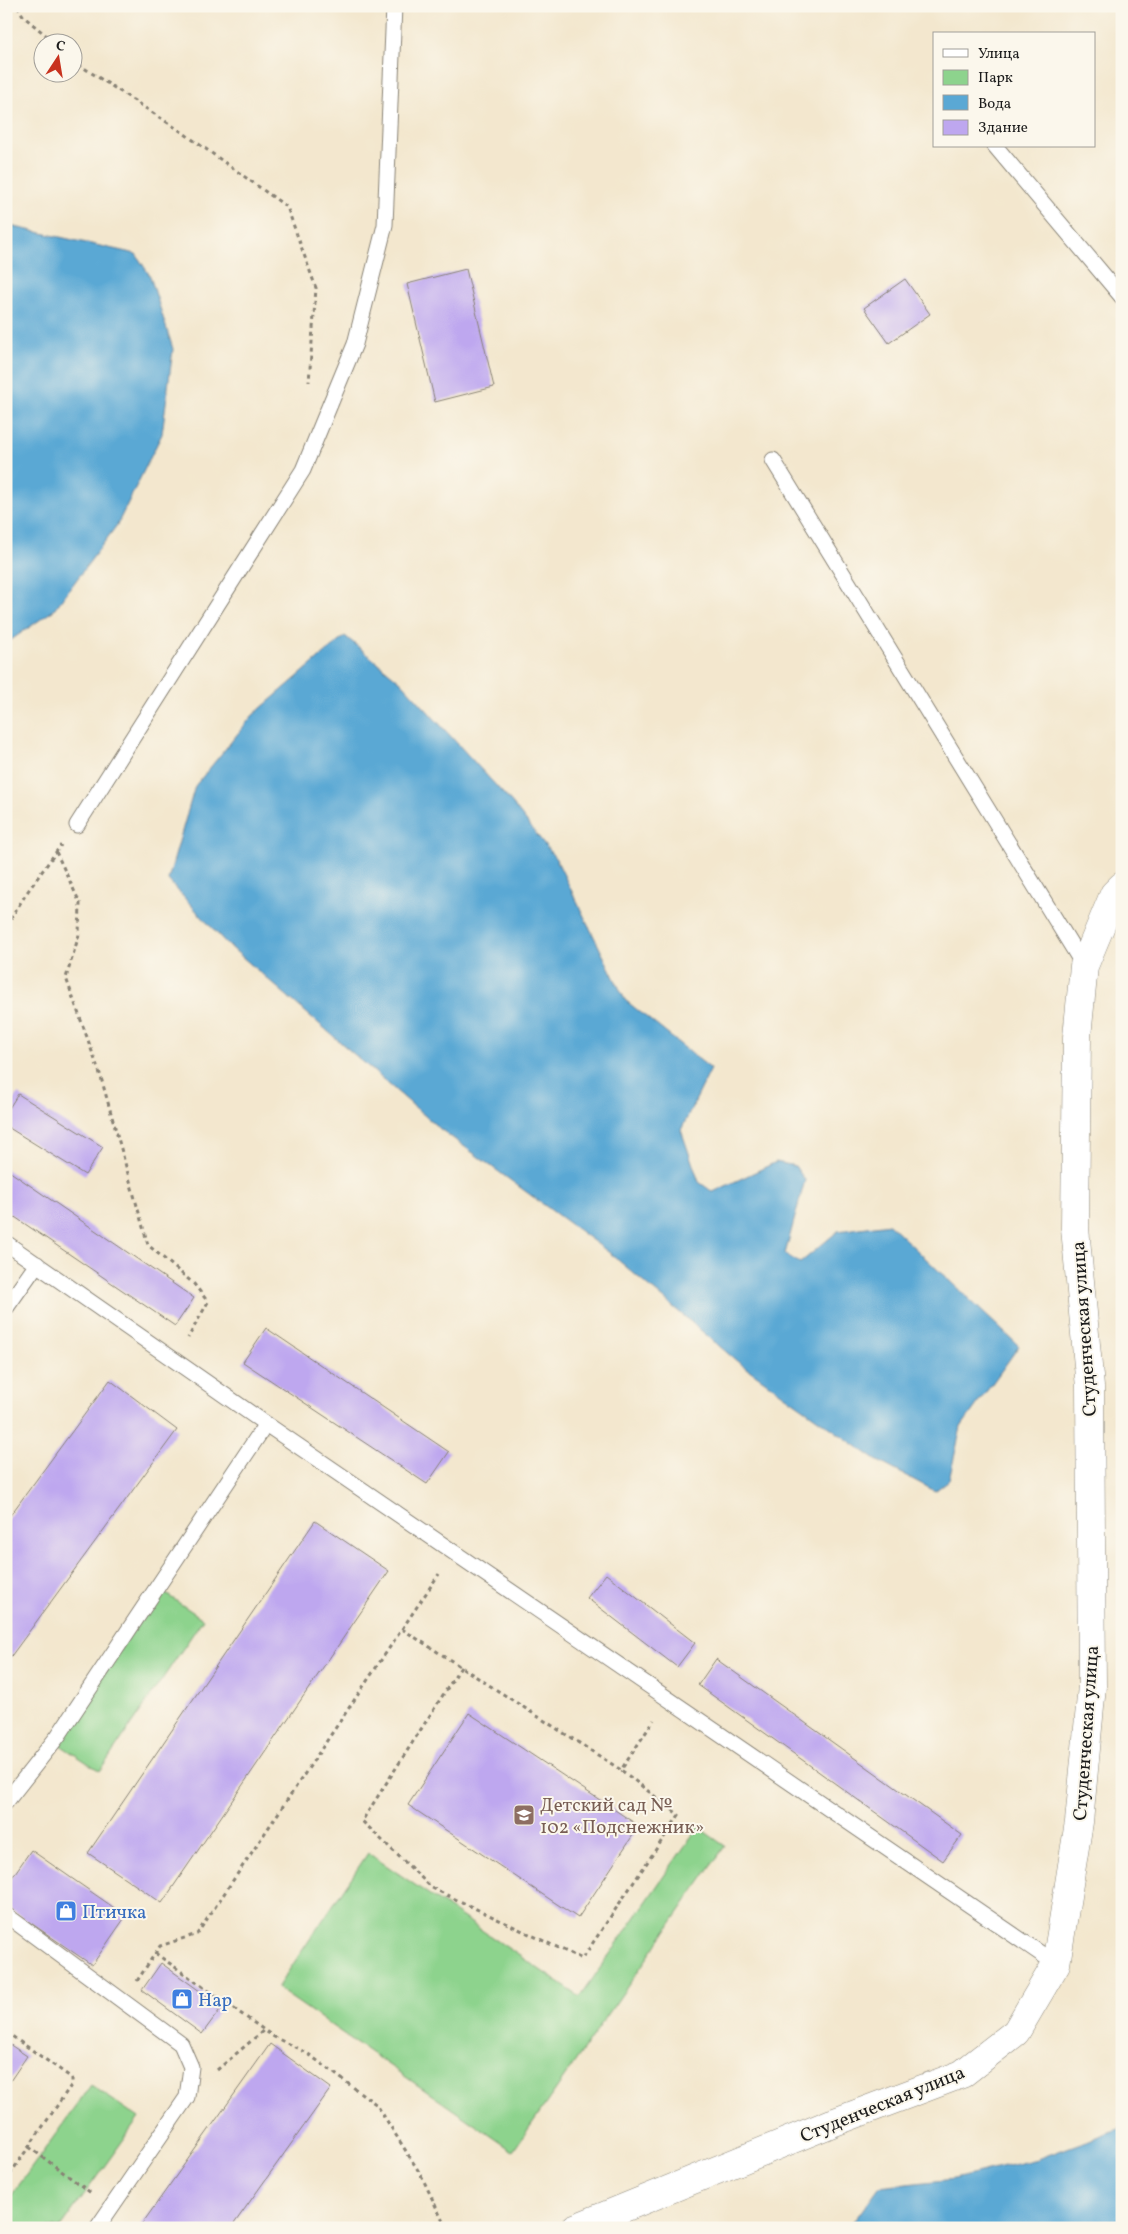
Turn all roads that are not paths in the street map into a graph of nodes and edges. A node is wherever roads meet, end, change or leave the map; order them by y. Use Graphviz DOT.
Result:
graph roads {
  1 [pos="394,6"];
  2 [pos="997,148"];
  3 [pos="1122,297"];
  4 [pos="773,460"];
  5 [pos="76,824"];
  6 [pos="1122,886"];
  7 [pos="1084,966"];
  8 [pos="6,1243"];
  9 [pos="37,1264"];
  10 [pos="6,1308"];
  11 [pos="266,1424"];
  12 [pos="6,1802"];
  13 [pos="6,1915"];
  14 [pos="1056,1964"];
  15 [pos="97,2228"];
  16 [pos="575,2228"];
  1 -- 5 [label="lane"];
  2 -- 3 [label="lane"];
  4 -- 7 [label="lane"];
  6 -- 7 [label="street, Студенческая улица"];
  7 -- 14 [label="street, Студенческая улица"];
  8 -- 9 [label="lane"];
  9 -- 10 [label="lane"];
  9 -- 11 [label="lane"];
  11 -- 12 [label="lane"];
  11 -- 14 [label="lane"];
  13 -- 15 [label="lane"];
  14 -- 16 [label="street, Студенческая улица"];
}
